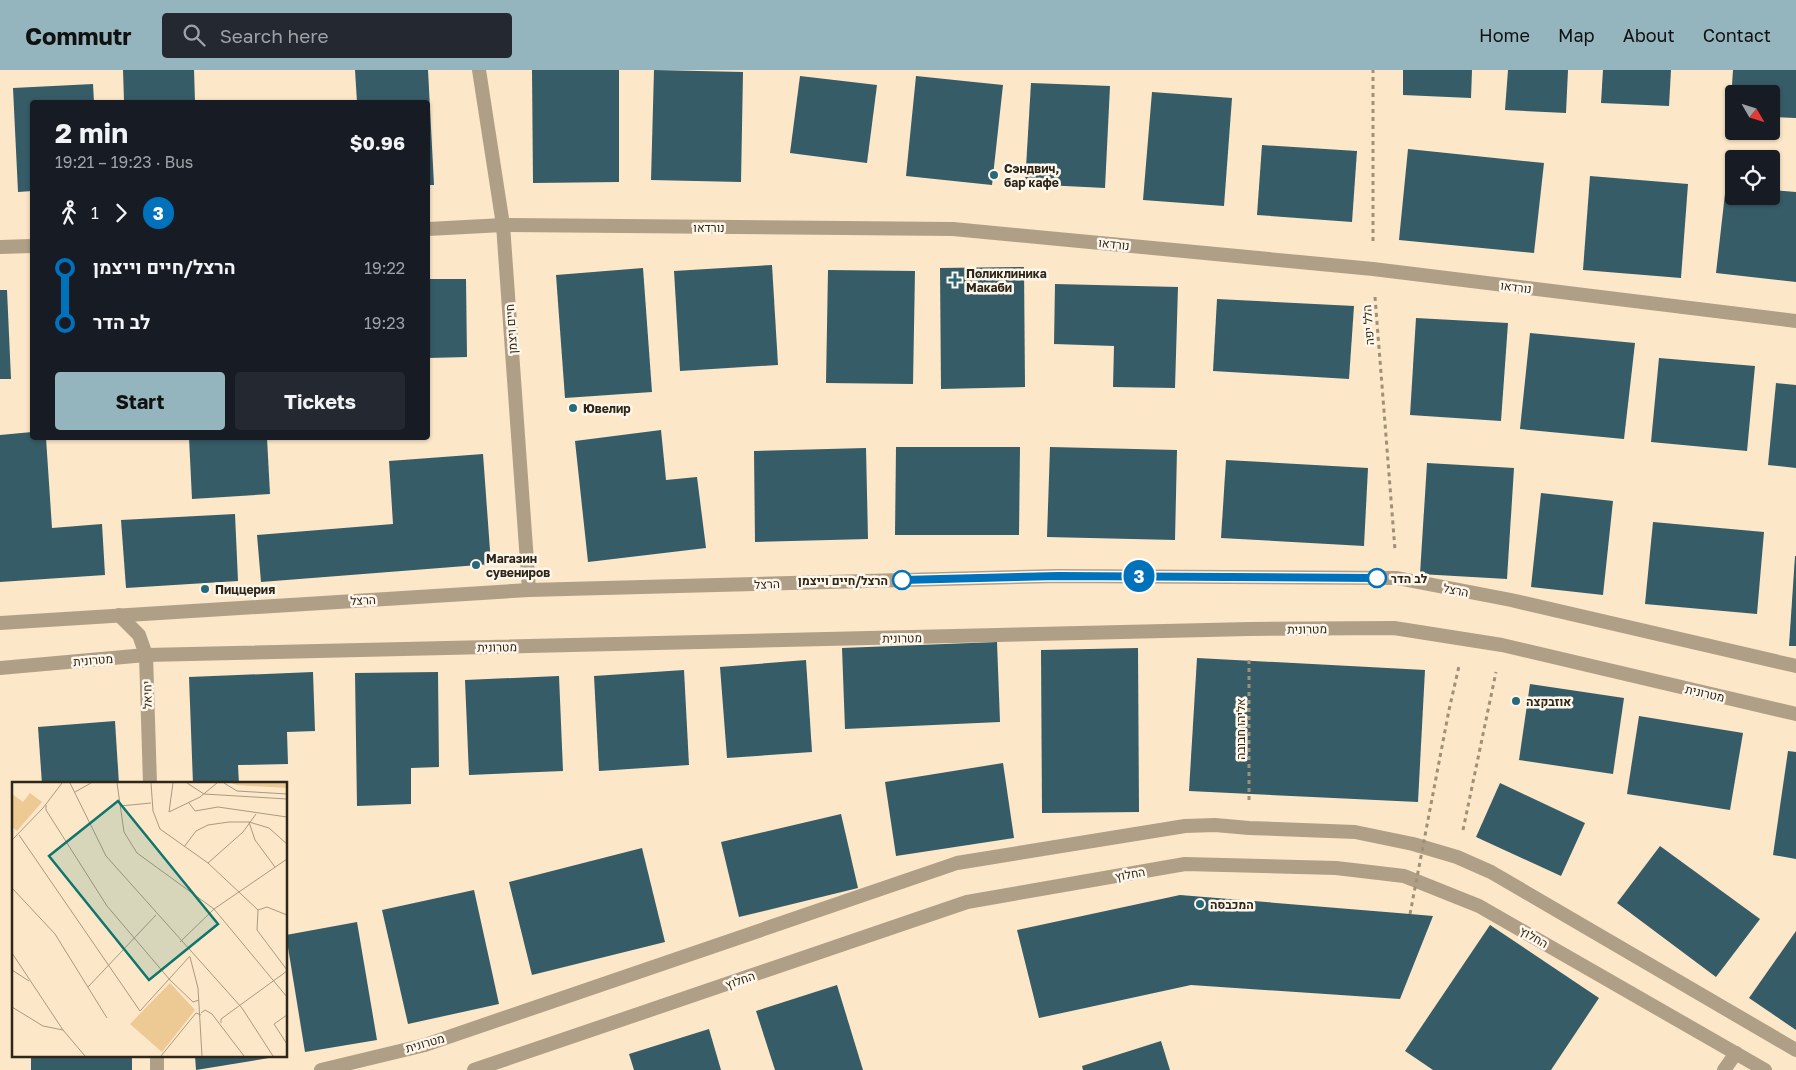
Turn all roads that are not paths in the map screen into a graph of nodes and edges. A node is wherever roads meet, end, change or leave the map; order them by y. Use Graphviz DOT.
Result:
graph roads {
  1 [pos="479,70"];
  2 [pos="503,225"];
  3 [pos="430,228"];
  4 [pos="30,246"];
  5 [pos="0,247"];
  6 [pos="1796,321"];
  7 [pos="529,590"];
  8 [pos="119,615"];
  9 [pos="0,623"];
  10 [pos="146,655"];
  11 [pos="1796,666"];
  12 [pos="0,668"];
  13 [pos="1796,714"];
  14 [pos="150,782"];
  15 [pos="1796,1050"];
  16 [pos="1736,1053"];
  17 [pos="321,1070"];
  18 [pos="474,1070"];
  19 [pos="1724,1070"];
  20 [pos="1765,1070"];
  1 -- 2 [label="street, חיים ויצמן"];
  2 -- 3 [label="street, נורדאו"];
  2 -- 6 [label="street, נורדאו"];
  2 -- 7 [label="street, חיים ויצמן"];
  4 -- 5 [label="street"];
  7 -- 8 [label="street, הרצל"];
  7 -- 11 [label="street, הרצל"];
  8 -- 9 [label="street, הרצל"];
  8 -- 10 [label="street, יחיאל"];
  10 -- 12 [label="street, מטרונית"];
  10 -- 13 [label="street, מטרונית"];
  10 -- 14 [label="street, יחיאל"];
  15 -- 17 [label="street, מטרונית"];
  16 -- 18 [label="street, החלוץ"];
  16 -- 19 [label="street"];
  16 -- 20 [label="street, החלוץ"];
}
